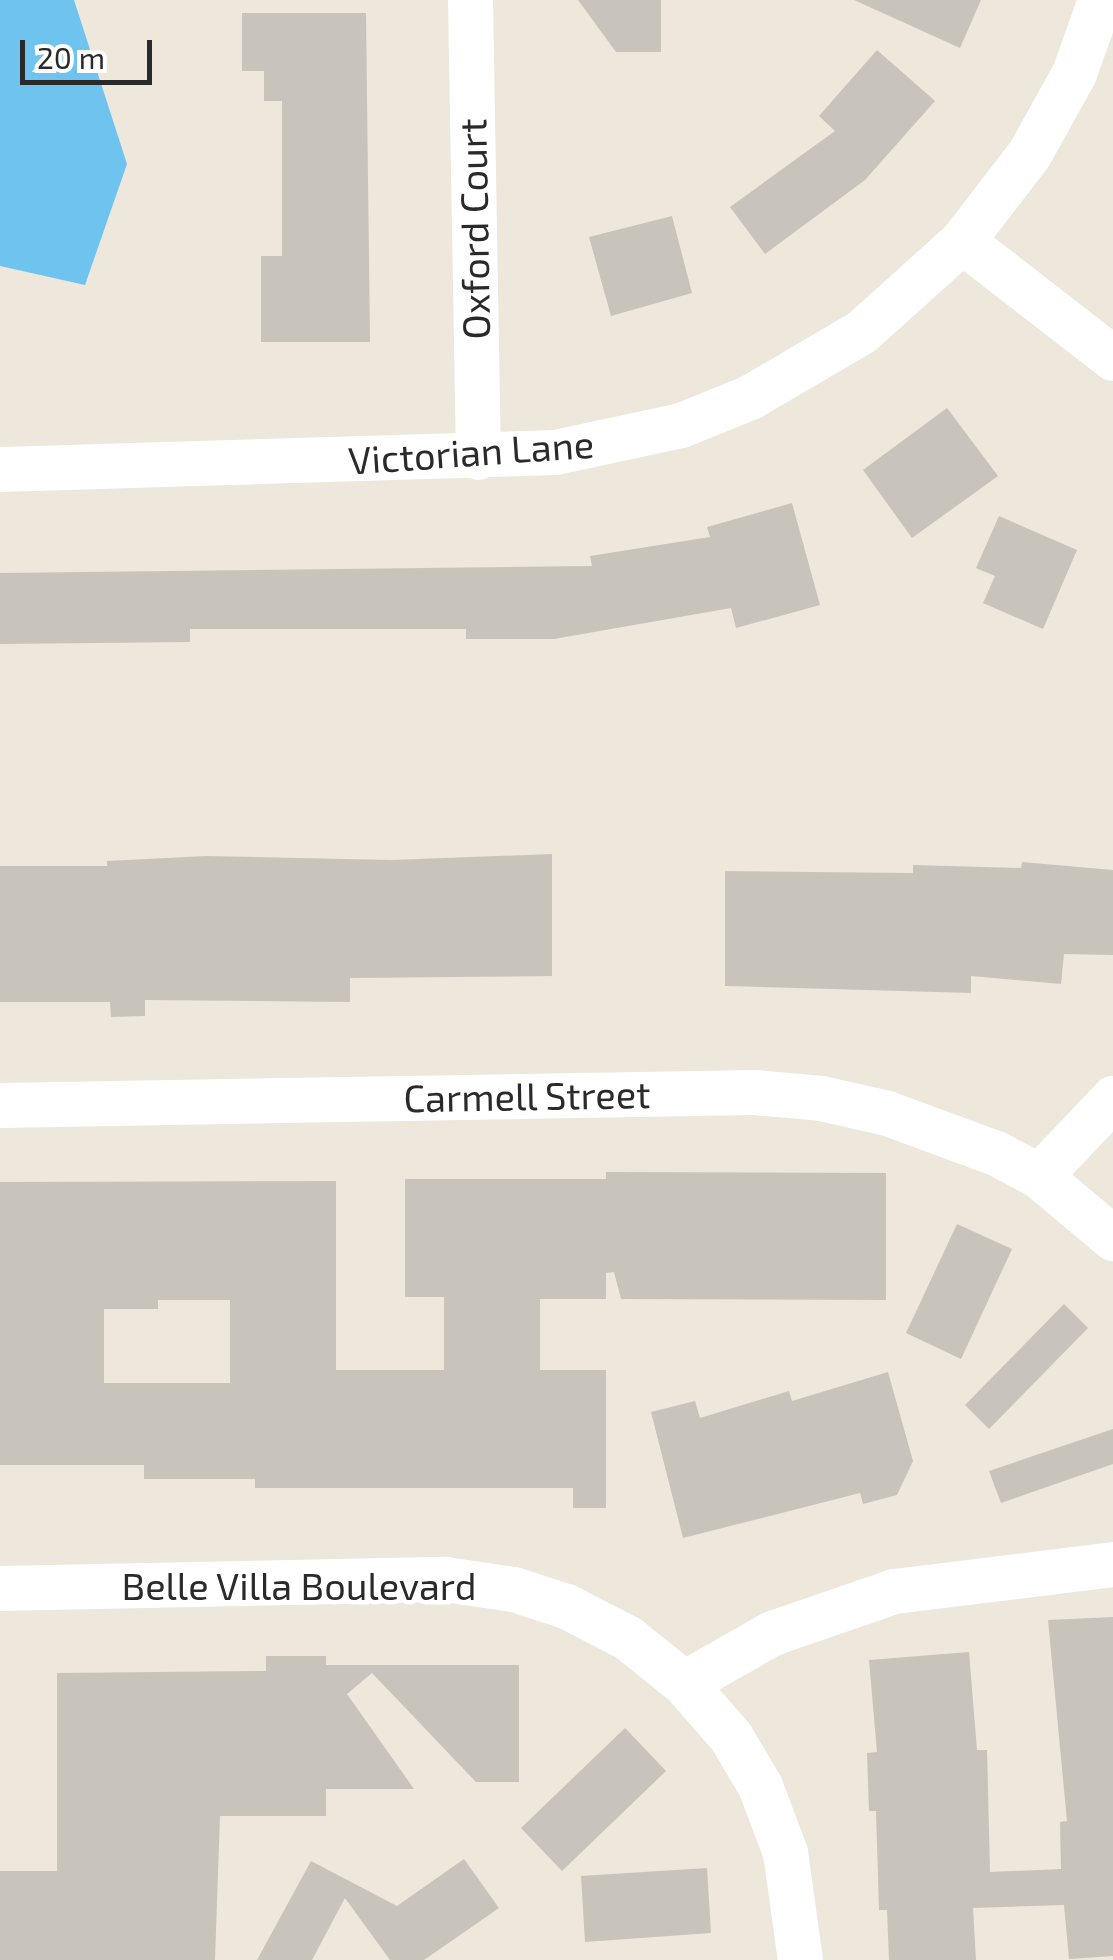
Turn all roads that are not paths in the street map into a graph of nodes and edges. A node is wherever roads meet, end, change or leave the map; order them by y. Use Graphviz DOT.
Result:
graph roads {
  1 [pos="470,0"];
  2 [pos="1100,0"];
  3 [pos="962,241"];
  4 [pos="1113,358"];
  5 [pos="478,457"];
  6 [pos="0,468"];
  7 [pos="1113,1098"];
  8 [pos="0,1106"];
  9 [pos="1039,1176"];
  10 [pos="1113,1238"];
  11 [pos="1113,1564"];
  12 [pos="0,1588"];
  13 [pos="684,1683"];
  14 [pos="800,1960"];
  1 -- 5 [label="street, Oxford Court"];
  2 -- 3 [label="street, Victorian Lane"];
  3 -- 4 [label="street"];
  3 -- 5 [label="street, Victorian Lane"];
  5 -- 6 [label="street, Victorian Lane"];
  7 -- 9 [label="street"];
  8 -- 9 [label="street, Carmell Street"];
  9 -- 10 [label="street, Carmell Street"];
  11 -- 13 [label="street"];
  12 -- 13 [label="street, Belle Villa Boulevard"];
  13 -- 14 [label="street, Belle Villa Boulevard"];
}
